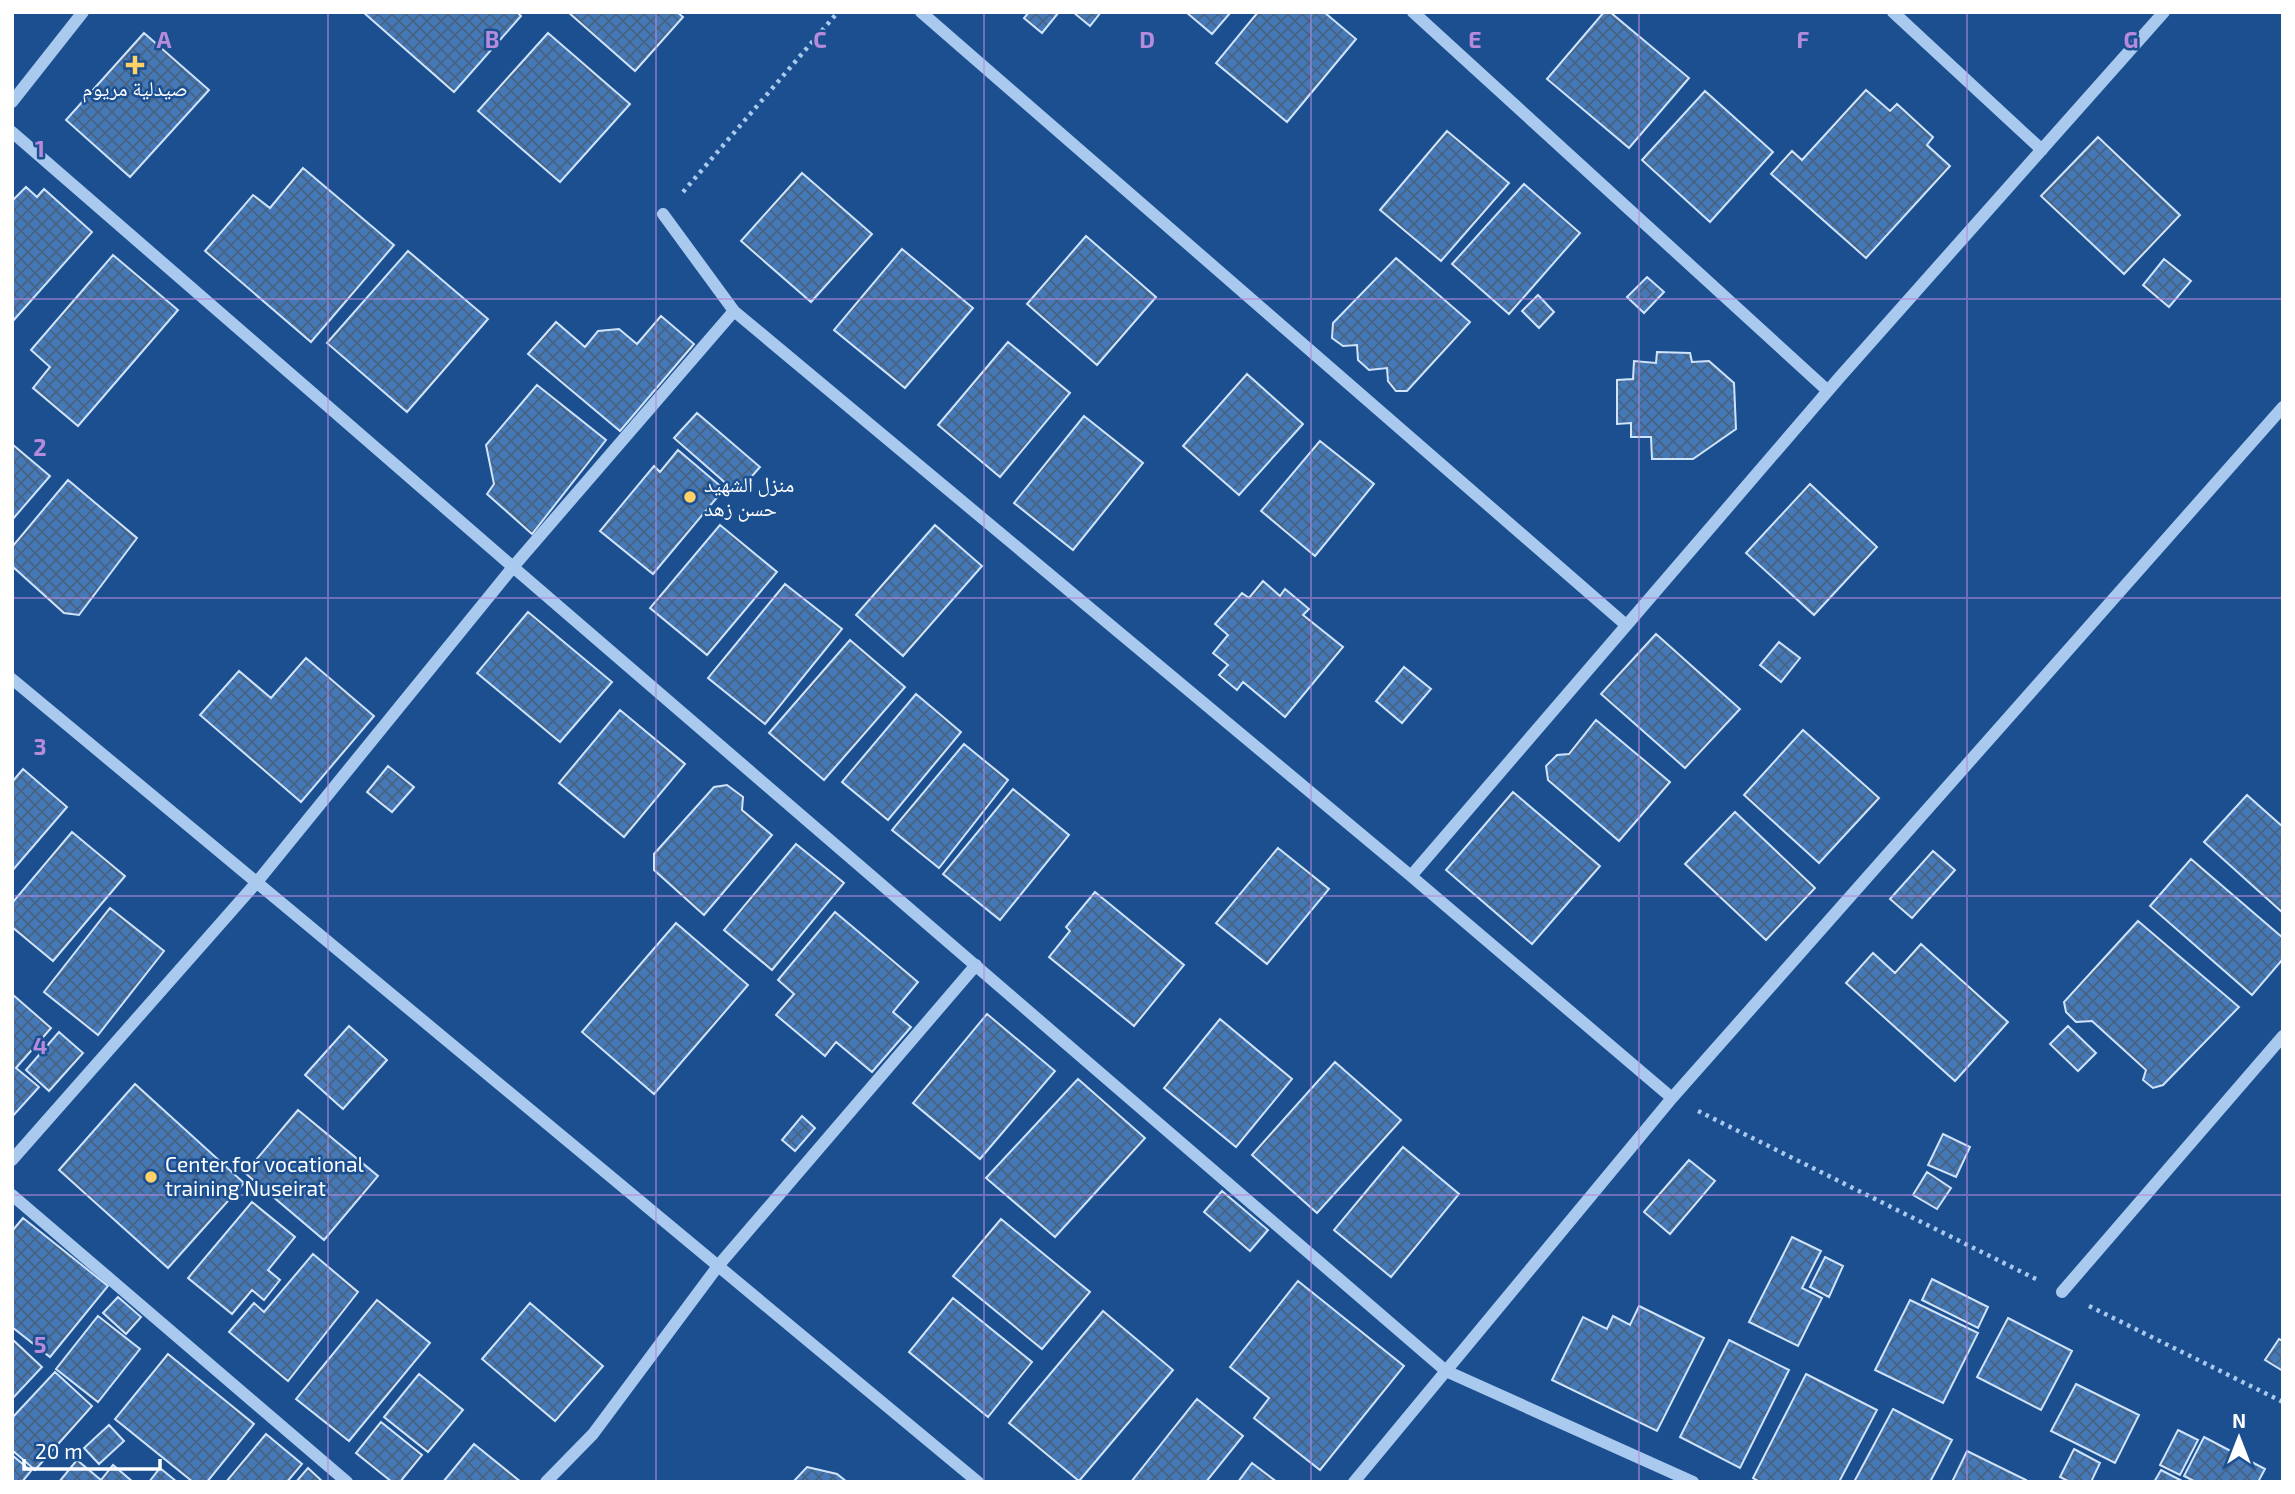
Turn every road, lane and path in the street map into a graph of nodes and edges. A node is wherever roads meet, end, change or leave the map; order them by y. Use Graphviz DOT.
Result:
graph roads {
  1 [pos="83,12"];
  2 [pos="838,12"];
  3 [pos="922,12"];
  4 [pos="1413,12"];
  5 [pos="1893,12"];
  6 [pos="2164,12"];
  7 [pos="12,102"];
  8 [pos="12,132"];
  9 [pos="2042,150"];
  10 [pos="663,214"];
  11 [pos="734,311"];
  12 [pos="1828,391"];
  13 [pos="2283,407"];
  14 [pos="513,567"];
  15 [pos="1626,625"];
  16 [pos="12,679"];
  17 [pos="1411,876"];
  18 [pos="257,882"];
  19 [pos="976,965"];
  20 [pos="2283,1036"];
  21 [pos="1672,1098"];
  22 [pos="12,1160"];
  23 [pos="12,1195"];
  24 [pos="719,1266"];
  25 [pos="2062,1292"];
  26 [pos="1446,1371"];
  27 [pos="2283,1402"];
  28 [pos="348,1482"];
  29 [pos="546,1482"];
  30 [pos="978,1482"];
  31 [pos="1354,1482"];
  32 [pos="1693,1482"];
  1 -- 7 [label="street"];
  2 -- 10 [label="path"];
  3 -- 15 [label="street"];
  4 -- 12 [label="street"];
  5 -- 9 [label="street"];
  6 -- 9 [label="street"];
  8 -- 14 [label="street"];
  9 -- 12 [label="street"];
  10 -- 11 [label="street"];
  11 -- 14 [label="street"];
  11 -- 17 [label="street"];
  12 -- 15 [label="street"];
  13 -- 21 [label="street"];
  14 -- 18 [label="street"];
  14 -- 19 [label="street"];
  15 -- 17 [label="street"];
  16 -- 18 [label="street"];
  17 -- 21 [label="street"];
  18 -- 22 [label="street"];
  18 -- 24 [label="street"];
  19 -- 24 [label="street"];
  19 -- 26 [label="street"];
  20 -- 25 [label="street"];
  21 -- 25 [label="path"];
  21 -- 26 [label="street"];
  23 -- 28 [label="street"];
  24 -- 29 [label="street"];
  24 -- 30 [label="street"];
  25 -- 27 [label="path"];
  26 -- 31 [label="street"];
  26 -- 32 [label="street"];
}
